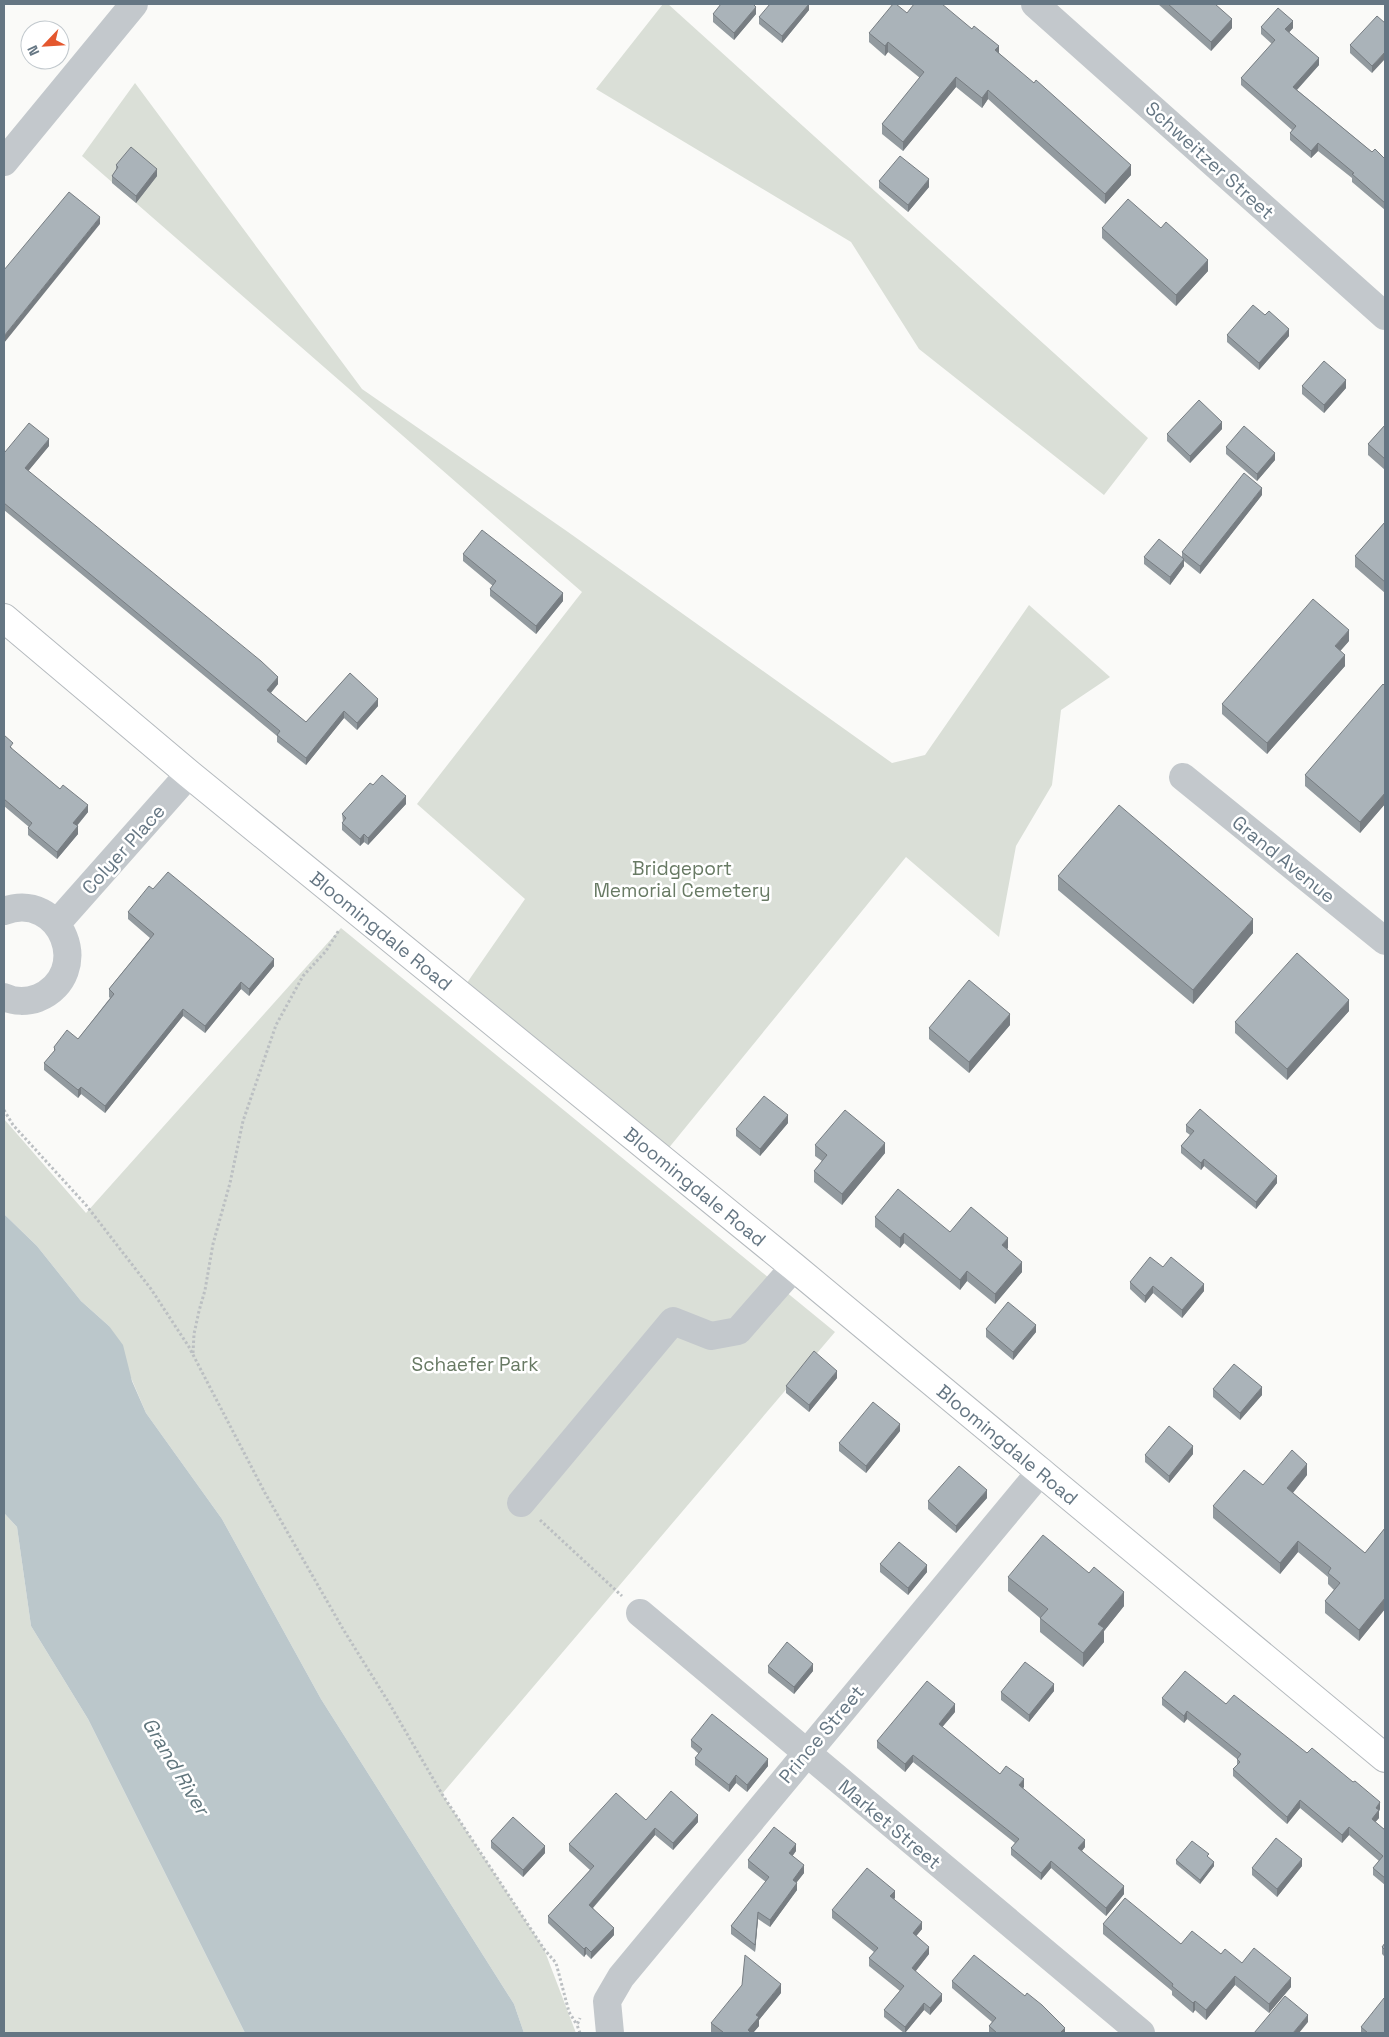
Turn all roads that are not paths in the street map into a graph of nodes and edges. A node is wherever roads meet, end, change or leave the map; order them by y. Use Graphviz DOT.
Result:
graph roads {
  1 [pos="134,4"];
  2 [pos="1035,4"];
  3 [pos="4,162"];
  4 [pos="1385,316"];
  5 [pos="4,618"];
  6 [pos="189,774"];
  7 [pos="1183,777"];
  8 [pos="4,911"];
  9 [pos="57,923"];
  10 [pos="1385,941"];
  11 [pos="4,997"];
  12 [pos="794,1267"];
  13 [pos="1041,1472"];
  14 [pos="521,1503"];
  15 [pos="640,1613"];
  16 [pos="806,1753"];
  17 [pos="1385,1758"];
  18 [pos="610,2033"];
  19 [pos="1141,2033"];
  1 -- 3 [label="street"];
  2 -- 4 [label="street, Schweitzer Street"];
  5 -- 6 [label="main road, Bloomingdale Road"];
  6 -- 9 [label="street, Colyer Place"];
  6 -- 12 [label="main road, Bloomingdale Road"];
  7 -- 10 [label="street, Grand Avenue"];
  8 -- 9 [label="street"];
  9 -- 11 [label="street"];
  12 -- 13 [label="main road, Bloomingdale Road"];
  12 -- 14 [label="street"];
  13 -- 16 [label="street, Prince Street"];
  13 -- 17 [label="main road, Bloomingdale Road"];
  15 -- 16 [label="street, Market Street"];
  16 -- 18 [label="street, Prince Street"];
  16 -- 19 [label="street, Market Street"];
}
